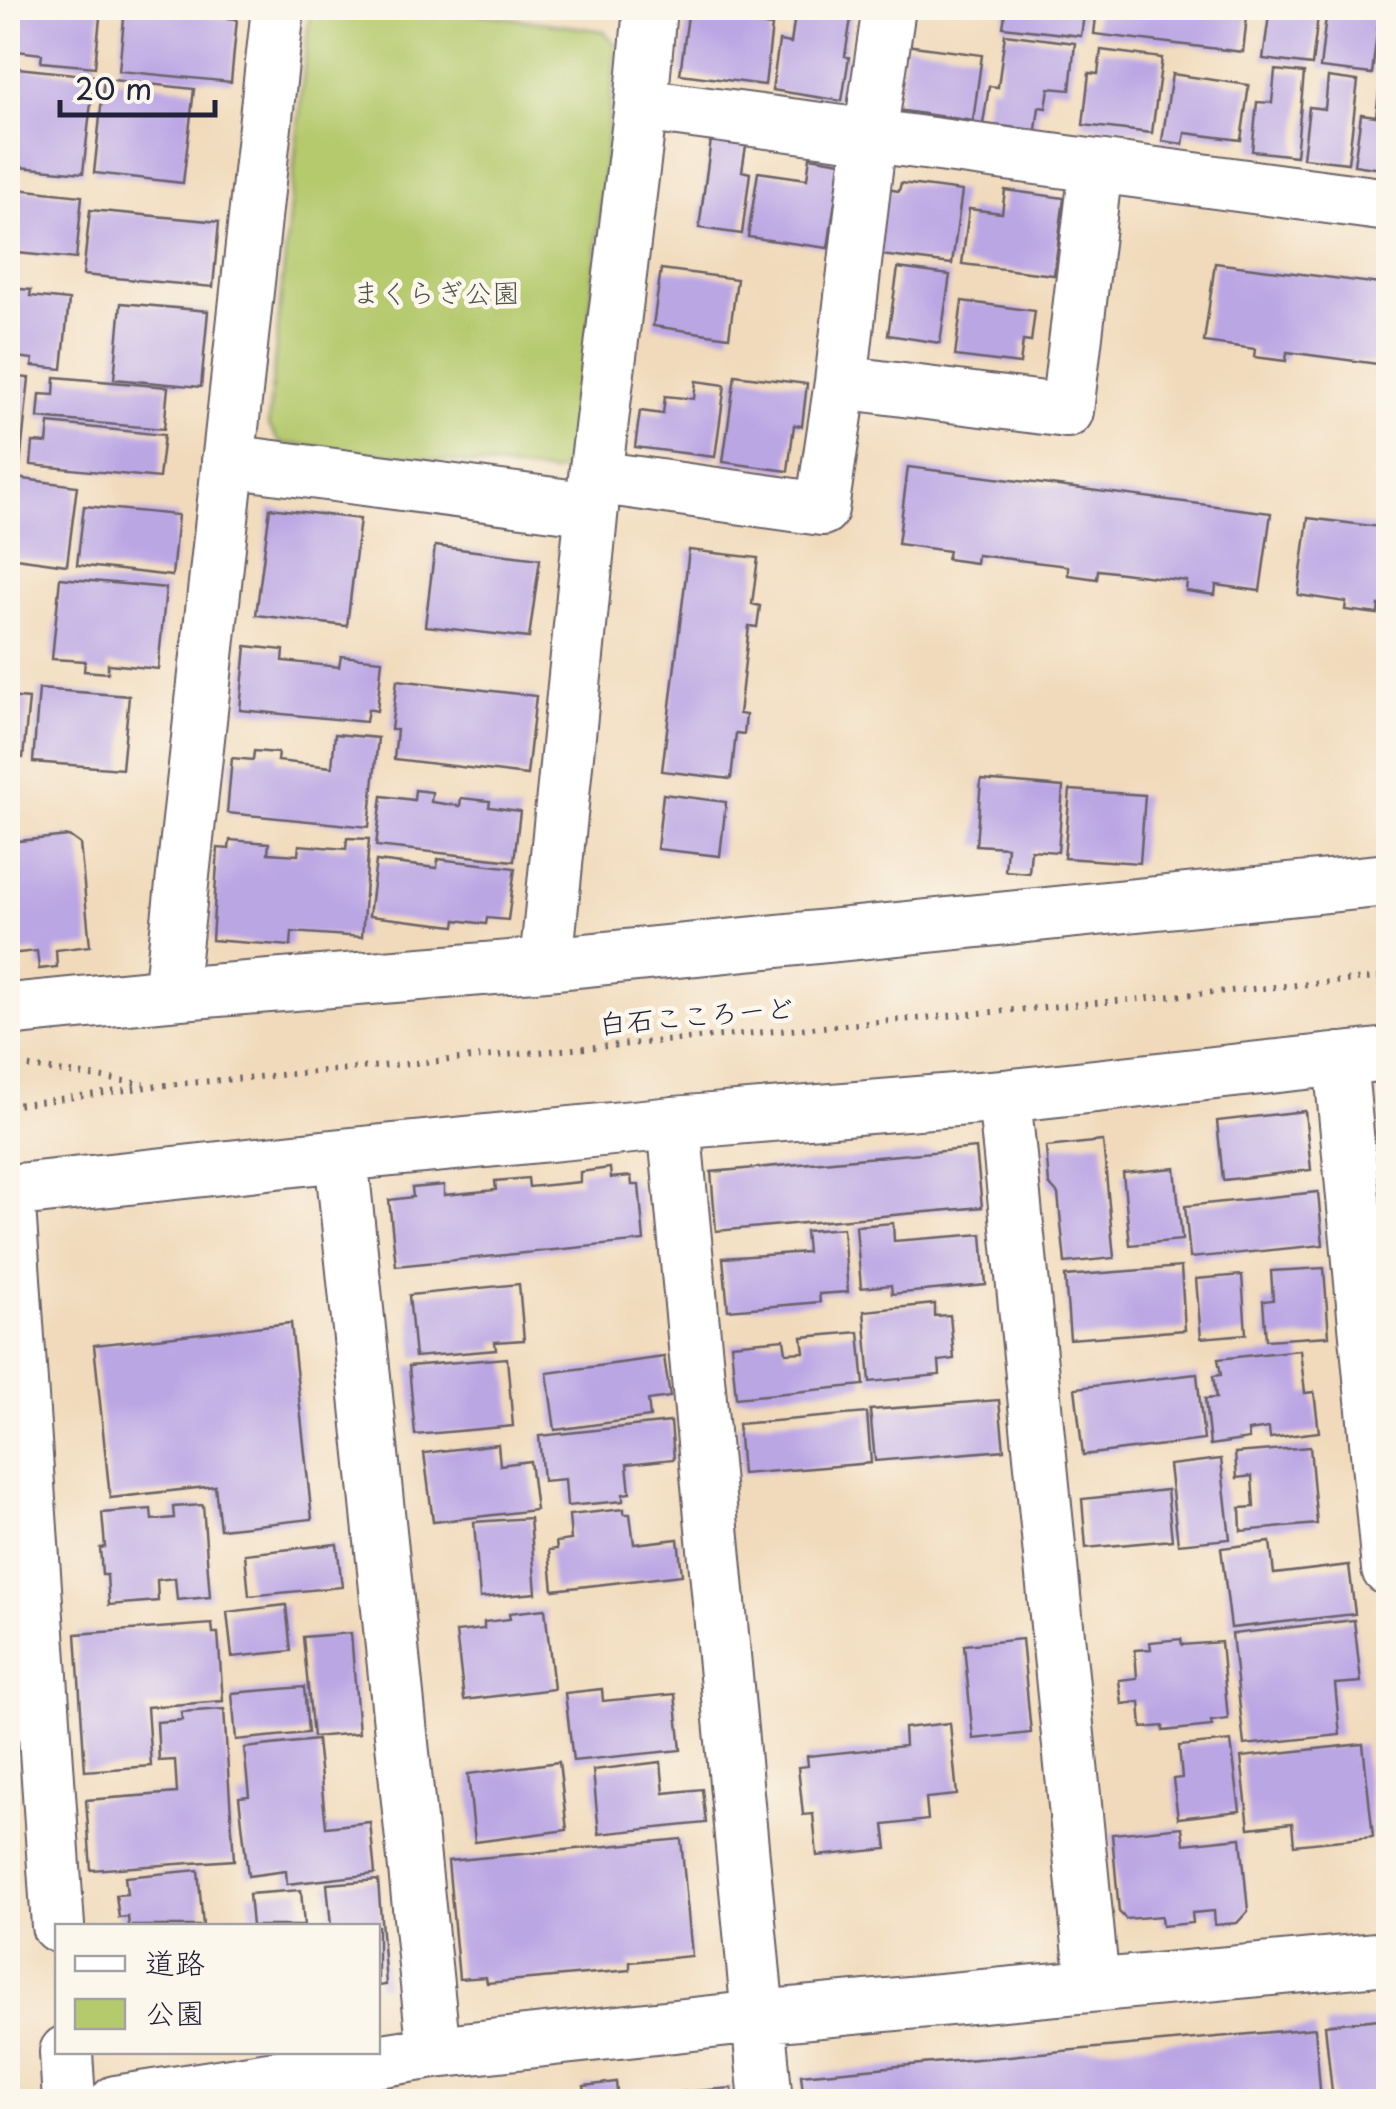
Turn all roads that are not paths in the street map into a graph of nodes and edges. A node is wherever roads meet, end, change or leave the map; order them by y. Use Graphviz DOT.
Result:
graph roads {
  1 [pos="278,8"];
  2 [pos="650,8"];
  3 [pos="889,8"];
  4 [pos="641,105"];
  5 [pos="870,136"];
  6 [pos="1096,167"];
  7 [pos="1388,204"];
  8 [pos="841,382"];
  9 [pos="228,461"];
  10 [pos="594,493"];
  11 [pos="1388,880"];
  12 [pos="546,964"];
  13 [pos="170,994"];
  14 [pos="8,1010"];
  15 [pos="1364,1057"];
  16 [pos="1004,1096"];
  17 [pos="674,1122"];
  18 [pos="341,1155"];
  19 [pos="8,1191"];
  20 [pos="1388,1568"];
  21 [pos="58,1924"];
  22 [pos="1388,1958"];
  23 [pos="1093,1985"];
  24 [pos="758,2018"];
  25 [pos="434,2052"];
  26 [pos="66,2054"];
  27 [pos="133,2100"];
  28 [pos="69,2102"];
  29 [pos="766,2102"];
  1 -- 9 [label="street"];
  2 -- 4 [label="street"];
  3 -- 5 [label="street"];
  4 -- 5 [label="street"];
  4 -- 10 [label="street"];
  5 -- 6 [label="street"];
  5 -- 8 [label="street"];
  6 -- 7 [label="street"];
  6 -- 8 [label="street"];
  8 -- 10 [label="street"];
  9 -- 10 [label="street"];
  9 -- 13 [label="street"];
  10 -- 12 [label="street"];
  11 -- 12 [label="street"];
  12 -- 13 [label="street"];
  13 -- 14 [label="street"];
  15 -- 16 [label="street"];
  15 -- 20 [label="street"];
  16 -- 17 [label="street"];
  16 -- 23 [label="street"];
  17 -- 18 [label="street"];
  17 -- 24 [label="street"];
  18 -- 19 [label="street"];
  18 -- 25 [label="street"];
  19 -- 21 [label="street"];
  22 -- 23 [label="street"];
  23 -- 24 [label="street"];
  24 -- 25 [label="street"];
  24 -- 29 [label="street"];
  25 -- 27 [label="street"];
  26 -- 28 [label="street"];
}
